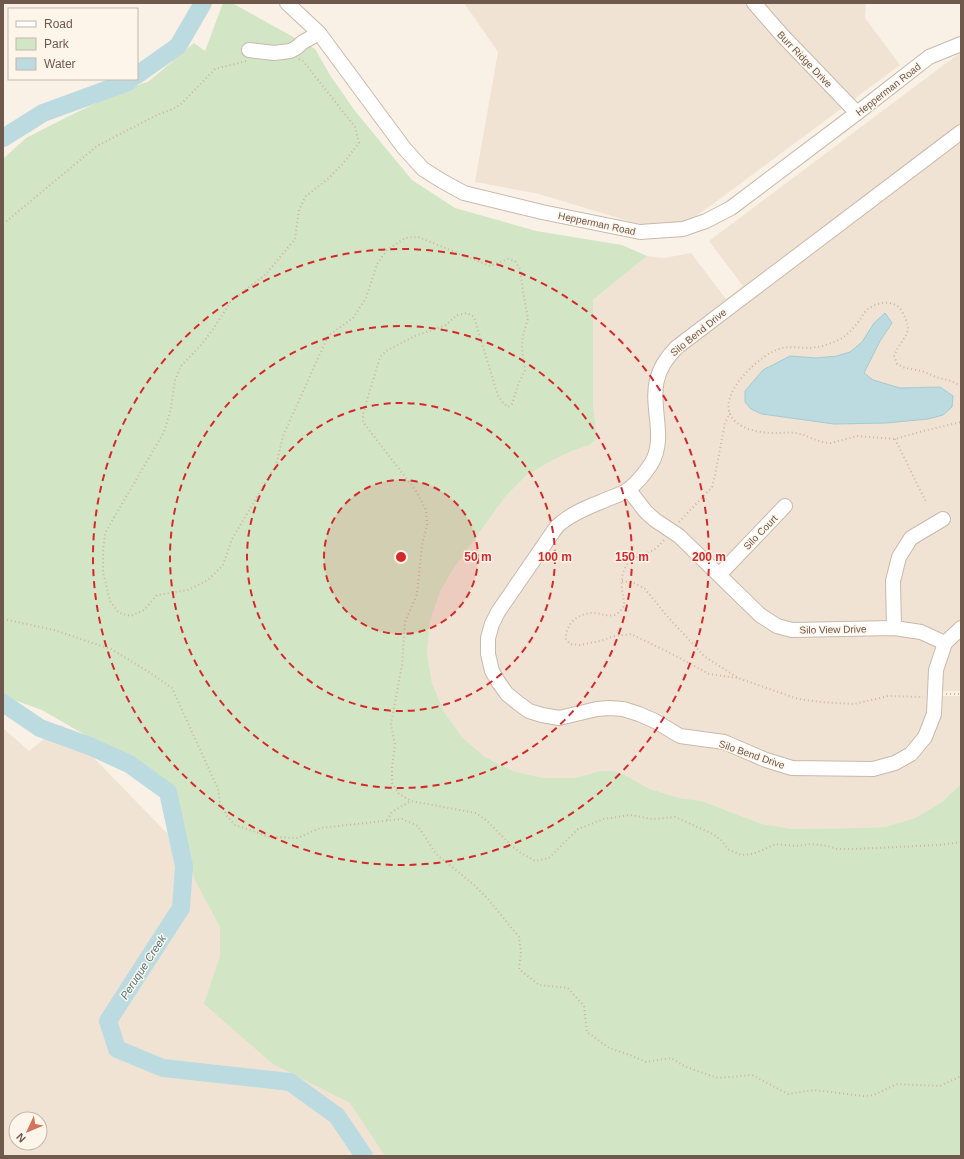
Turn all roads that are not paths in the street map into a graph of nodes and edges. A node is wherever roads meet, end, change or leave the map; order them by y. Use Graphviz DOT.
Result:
graph roads {
  1 [pos="287,3"];
  2 [pos="754,3"];
  3 [pos="319,33"];
  4 [pos="961,44"];
  5 [pos="249,55"];
  6 [pos="857,113"];
  7 [pos="961,132"];
  8 [pos="629,490"];
  9 [pos="785,506"];
  10 [pos="943,519"];
  11 [pos="719,575"];
  12 [pos="894,628"];
  13 [pos="961,628"];
  14 [pos="945,644"];
  1 -- 3 [label="street, Hepperman Road"];
  2 -- 6 [label="street, Burr Ridge Drive"];
  3 -- 5 [label="street"];
  3 -- 6 [label="street, Hepperman Road"];
  4 -- 6 [label="street, Hepperman Road"];
  7 -- 8 [label="street, Silo Bend Drive"];
  8 -- 11 [label="street, Silo View Drive"];
  8 -- 14 [label="street, Silo Bend Drive"];
  9 -- 11 [label="street, Silo Court"];
  10 -- 12 [label="street"];
  11 -- 12 [label="street, Silo View Drive"];
  12 -- 14 [label="street, Silo View Drive"];
  13 -- 14 [label="street, Silo Bend Drive"];
}
